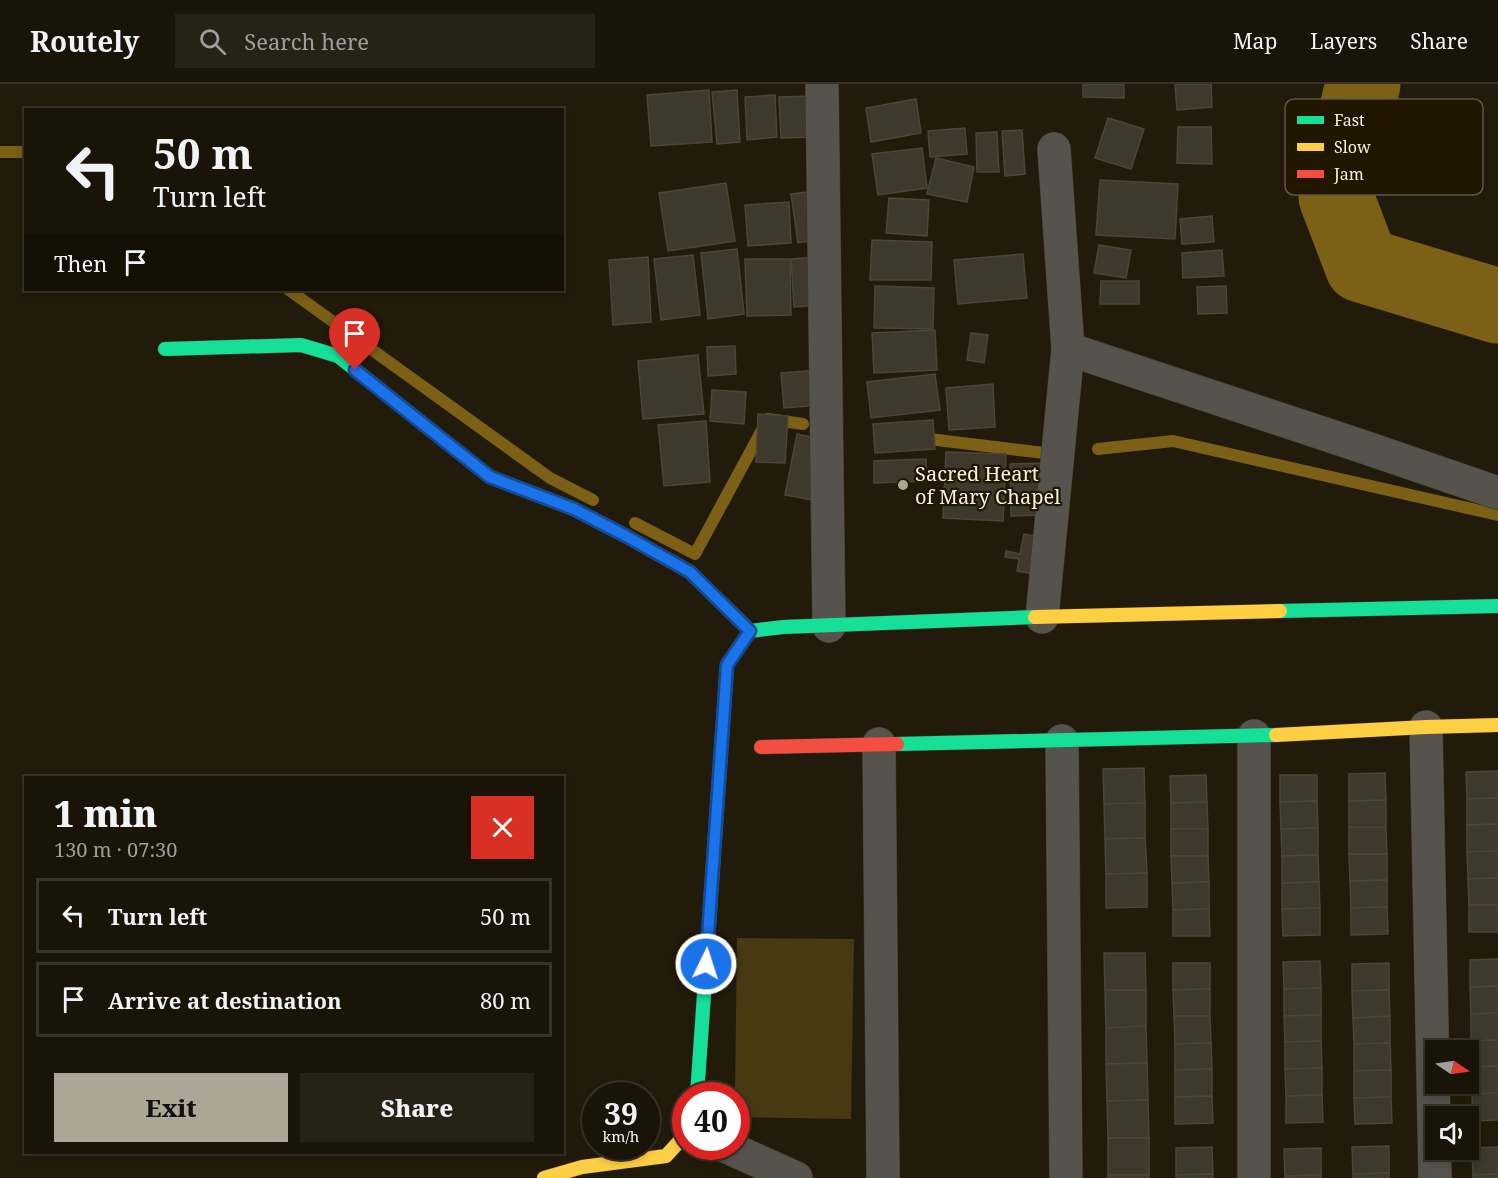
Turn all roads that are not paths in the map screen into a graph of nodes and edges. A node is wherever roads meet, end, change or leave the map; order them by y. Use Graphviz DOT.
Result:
graph roads {
  1 [pos="822,84"];
  2 [pos="1054,149"];
  3 [pos="165,349"];
  4 [pos="1068,349"];
  5 [pos="1498,493"];
  6 [pos="1498,606"];
  7 [pos="1042,617"];
  8 [pos="829,626"];
  9 [pos="750,631"];
  10 [pos="1498,725"];
  11 [pos="1426,727"];
  12 [pos="1254,736"];
  13 [pos="1062,741"];
  14 [pos="879,744"];
  15 [pos="761,747"];
  16 [pos="699,1082"];
  17 [pos="672,1149"];
  18 [pos="750,1157"];
  19 [pos="544,1178"];
  20 [pos="796,1178"];
  21 [pos="883,1178"];
  22 [pos="1066,1178"];
  23 [pos="1254,1178"];
  24 [pos="1435,1178"];
  1 -- 8 [label="street"];
  2 -- 4 [label="street"];
  3 -- 9 [label="street"];
  4 -- 5 [label="street"];
  4 -- 7 [label="street"];
  6 -- 7 [label="street"];
  7 -- 8 [label="street"];
  8 -- 9 [label="street"];
  9 -- 16 [label="street"];
  10 -- 11 [label="street"];
  11 -- 12 [label="street"];
  11 -- 24 [label="street"];
  12 -- 13 [label="street"];
  12 -- 23 [label="street"];
  13 -- 14 [label="street"];
  13 -- 22 [label="street"];
  14 -- 15 [label="street"];
  14 -- 21 [label="street"];
  17 -- 19 [label="street"];
  18 -- 20 [label="street"];
}
